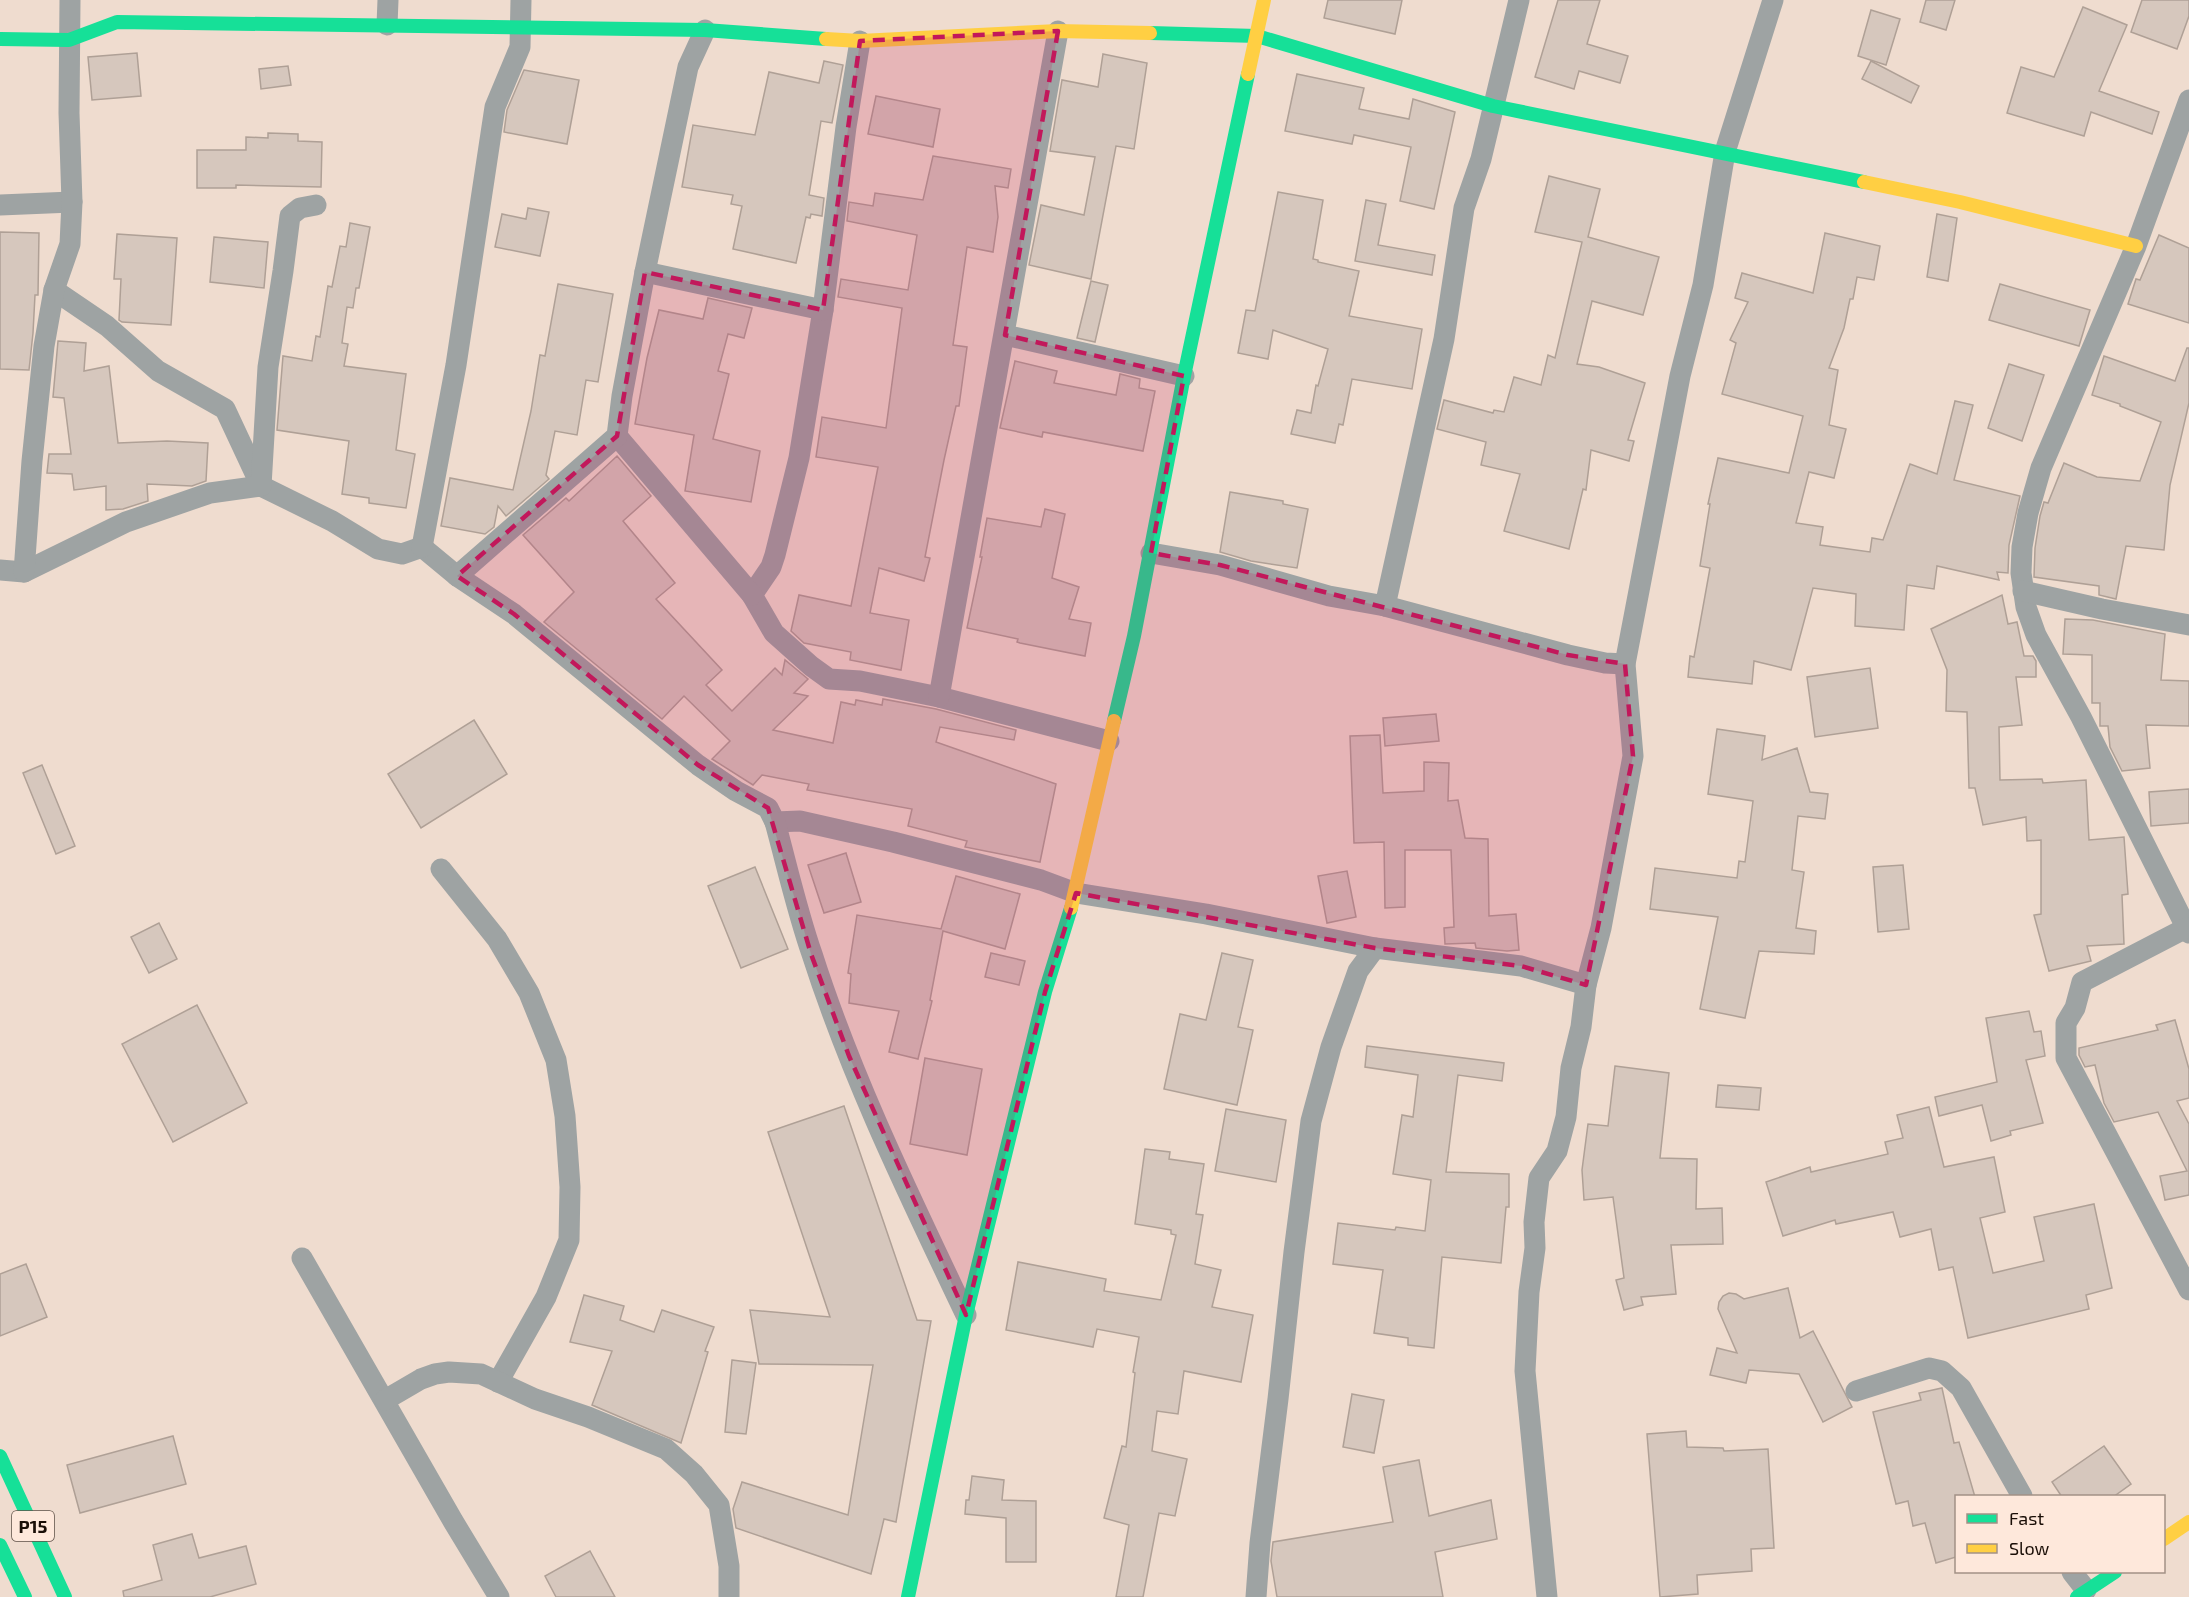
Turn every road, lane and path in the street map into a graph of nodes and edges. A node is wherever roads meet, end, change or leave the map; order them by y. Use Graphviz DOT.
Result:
graph roads {
  1 [pos="70,0"];
  2 [pos="388,0"];
  3 [pos="521,0"];
  4 [pos="1264,0"];
  5 [pos="1519,0"];
  6 [pos="1773,0"];
  7 [pos="387,24"];
  8 [pos="520,26"];
  9 [pos="705,30"];
  10 [pos="1058,31"];
  11 [pos="1257,36"];
  12 [pos="0,39"];
  13 [pos="69,40"];
  14 [pos="860,41"];
  15 [pos="2189,100"];
  16 [pos="1492,106"];
  17 [pos="1725,152"];
  18 [pos="72,202"];
  19 [pos="0,205"];
  20 [pos="316,205"];
  21 [pos="2136,246"];
  22 [pos="645,272"];
  23 [pos="54,290"];
  24 [pos="823,310"];
  25 [pos="1005,335"];
  26 [pos="1184,376"];
  27 [pos="617,436"];
  28 [pos="261,486"];
  29 [pos="422,547"];
  30 [pos="1151,553"];
  31 [pos="0,570"];
  32 [pos="24,572"];
  33 [pos="457,576"];
  34 [pos="2023,591"];
  35 [pos="752,595"];
  36 [pos="1385,606"];
  37 [pos="2189,625"];
  38 [pos="1625,664"];
  39 [pos="939,697"];
  40 [pos="1109,741"];
  41 [pos="775,822"];
  42 [pos="441,869"];
  43 [pos="1076,893"];
  44 [pos="2188,930"];
  45 [pos="1375,948"];
  46 [pos="1587,985"];
  47 [pos="302,1258"];
  48 [pos="2189,1290"];
  49 [pos="966,1315"];
  50 [pos="498,1382"];
  51 [pos="1856,1391"];
  52 [pos="384,1400"];
  53 [pos="0,1456"];
  54 [pos="2021,1495"];
  55 [pos="2189,1522"];
  56 [pos="2165,1538"];
  57 [pos="0,1545"];
  58 [pos="2072,1573"];
  59 [pos="2114,1573"];
  60 [pos="2082,1594"];
  61 [pos="24,1597"];
  62 [pos="65,1597"];
  63 [pos="499,1597"];
  64 [pos="729,1597"];
  65 [pos="912,1597"];
  66 [pos="1256,1597"];
  67 [pos="1547,1597"];
  1 -- 13 [label="street"];
  2 -- 7 [label="street"];
  3 -- 8 [label="street"];
  4 -- 11 [label="main road"];
  5 -- 16 [label="street"];
  6 -- 17 [label="street"];
  7 -- 8 [label="main road"];
  7 -- 13 [label="main road"];
  8 -- 9 [label="main road"];
  8 -- 29 [label="street"];
  9 -- 14 [label="main road"];
  9 -- 22 [label="street"];
  10 -- 11 [label="main road"];
  10 -- 14 [label="main road"];
  10 -- 25 [label="street"];
  11 -- 16 [label="main road"];
  11 -- 26 [label="main road"];
  12 -- 13 [label="main road"];
  13 -- 18 [label="street"];
  14 -- 24 [label="street"];
  15 -- 21 [label="street"];
  16 -- 17 [label="main road"];
  16 -- 36 [label="street"];
  17 -- 21 [label="main road"];
  17 -- 38 [label="street"];
  18 -- 19 [label="street"];
  18 -- 23 [label="street"];
  20 -- 28 [label="street"];
  21 -- 34 [label="street"];
  22 -- 24 [label="street"];
  22 -- 27 [label="street"];
  23 -- 28 [label="street"];
  23 -- 32 [label="street"];
  24 -- 35 [label="street"];
  25 -- 26 [label="street"];
  25 -- 39 [label="street"];
  26 -- 30 [label="main road"];
  27 -- 33 [label="street"];
  27 -- 35 [label="street"];
  28 -- 29 [label="street"];
  28 -- 32 [label="street"];
  29 -- 33 [label="street"];
  30 -- 36 [label="street"];
  30 -- 40 [label="main road"];
  31 -- 32 [label="street"];
  33 -- 41 [label="street"];
  34 -- 37 [label="street"];
  34 -- 44 [label="street"];
  35 -- 39 [label="street"];
  36 -- 38 [label="street"];
  38 -- 46 [label="street"];
  39 -- 40 [label="street"];
  40 -- 43 [label="main road"];
  41 -- 43 [label="street"];
  41 -- 49 [label="street"];
  42 -- 50 [label="street"];
  43 -- 45 [label="street"];
  43 -- 49 [label="main road"];
  44 -- 48 [label="street"];
  45 -- 46 [label="street"];
  45 -- 66 [label="street"];
  46 -- 67 [label="street"];
  47 -- 52 [label="street"];
  49 -- 65 [label="main road"];
  50 -- 52 [label="street"];
  50 -- 64 [label="street"];
  51 -- 54 [label="street"];
  52 -- 63 [label="street"];
  53 -- 62 [label="main road, P15"];
  55 -- 56 [label="main road"];
  57 -- 61 [label="main road, P15"];
  58 -- 60 [label="street"];
  59 -- 60 [label="main road"];
}
